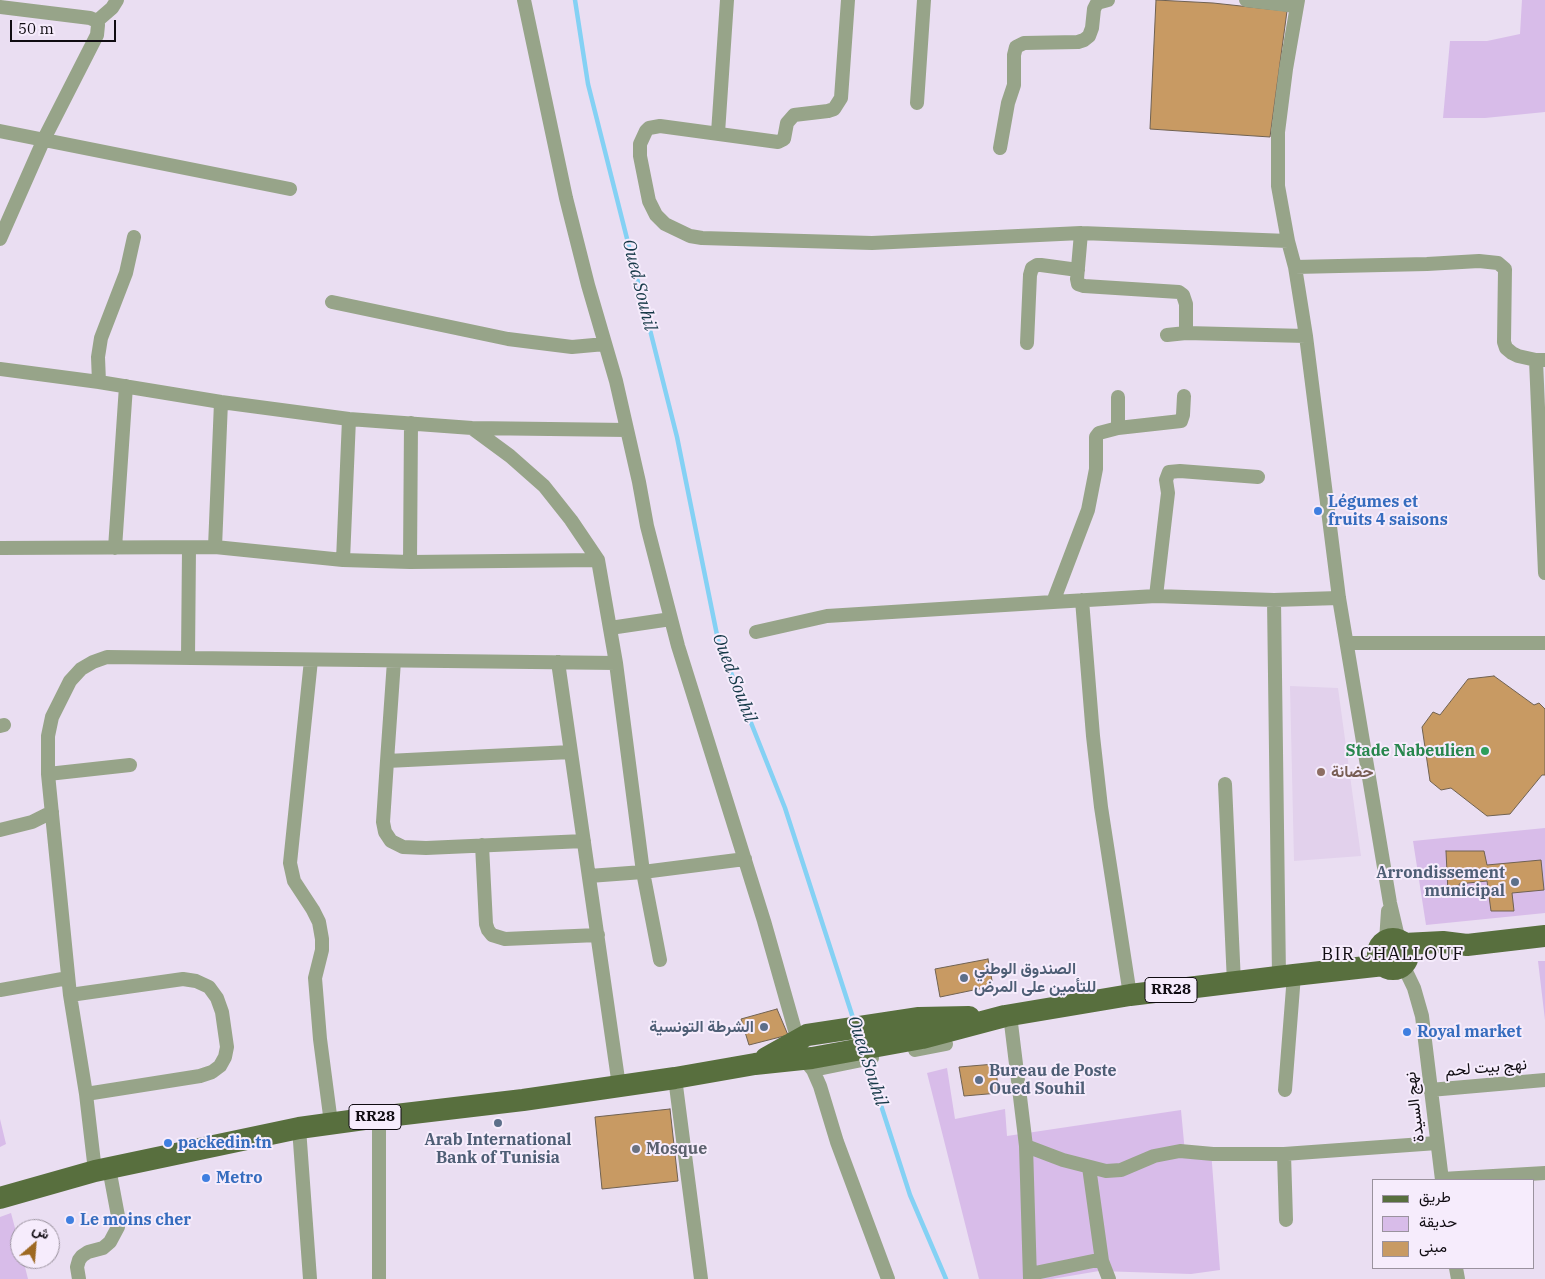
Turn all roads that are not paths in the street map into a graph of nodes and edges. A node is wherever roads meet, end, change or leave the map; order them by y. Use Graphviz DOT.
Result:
graph roads {
  1 [pos="117,0"];
  2 [pos="524,0"];
  3 [pos="727,0"];
  4 [pos="848,0"];
  5 [pos="924,0"];
  6 [pos="1108,0"];
  7 [pos="1246,0"];
  8 [pos="1297,3"];
  9 [pos="0,7"];
  10 [pos="97,21"];
  11 [pos="917,103"];
  12 [pos="0,131"];
  13 [pos="718,133"];
  14 [pos="44,139"];
  15 [pos="1000,148"];
  16 [pos="290,188"];
  17 [pos="1081,233"];
  18 [pos="134,237"];
  19 [pos="0,239"];
  20 [pos="1288,241"];
  21 [pos="1295,267"];
  22 [pos="1078,270"];
  23 [pos="332,302"];
  24 [pos="1186,334"];
  25 [pos="1167,335"];
  26 [pos="1306,336"];
  27 [pos="1026,343"];
  28 [pos="605,344"];
  29 [pos="1541,360"];
  30 [pos="0,369"];
  31 [pos="99,382"];
  32 [pos="126,386"];
  33 [pos="1184,396"];
  34 [pos="1118,397"];
  35 [pos="221,402"];
  36 [pos="349,419"];
  37 [pos="411,423"];
  38 [pos="472,428"];
  39 [pos="1118,428"];
  40 [pos="627,430"];
  41 [pos="1258,476"];
  42 [pos="215,547"];
  43 [pos="0,548"];
  44 [pos="114,548"];
  45 [pos="190,548"];
  46 [pos="342,560"];
  47 [pos="598,560"];
  48 [pos="410,562"];
  49 [pos="1545,573"];
  50 [pos="1156,596"];
  51 [pos="1339,598"];
  52 [pos="1082,600"];
  53 [pos="1274,600"];
  54 [pos="1053,602"];
  55 [pos="671,619"];
  56 [pos="610,628"];
  57 [pos="756,632"];
  58 [pos="1347,643"];
  59 [pos="1545,643"];
  60 [pos="188,658"];
  61 [pos="310,660"];
  62 [pos="394,661"];
  63 [pos="558,662"];
  64 [pos="616,663"];
  65 [pos="571,752"];
  66 [pos="388,761"];
  67 [pos="130,766"];
  68 [pos="48,774"];
  69 [pos="1225,784"];
  70 [pos="52,812"];
  71 [pos="0,830"];
  72 [pos="584,841"];
  73 [pos="482,846"];
  74 [pos="745,859"];
  75 [pos="642,872"];
  76 [pos="589,876"];
  77 [pos="598,935"];
  78 [pos="1545,936"];
  79 [pos="1394,953"];
  80 [pos="660,960"];
  81 [pos="1286,976"];
  82 [pos="68,978"];
  83 [pos="1234,983"];
  84 [pos="0,990"];
  85 [pos="70,995"];
  86 [pos="1130,995"];
  87 [pos="1007,1016"];
  88 [pos="946,1044"];
  89 [pos="810,1055"];
  90 [pos="675,1078"];
  91 [pos="1545,1080"];
  92 [pos="619,1086"];
  93 [pos="1285,1090"];
  94 [pos="1430,1090"];
  95 [pos="86,1094"];
  96 [pos="379,1116"];
  97 [pos="331,1123"];
  98 [pos="299,1128"];
  99 [pos="1437,1143"];
  100 [pos="1026,1146"];
  101 [pos="1284,1154"];
  102 [pos="1089,1167"];
  103 [pos="102,1170"];
  104 [pos="1545,1173"];
  105 [pos="1442,1179"];
  106 [pos="1457,1179"];
  107 [pos="0,1198"];
  108 [pos="1286,1220"];
  109 [pos="1102,1261"];
  110 [pos="1030,1277"];
  111 [pos="79,1279"];
  112 [pos="310,1279"];
  113 [pos="379,1279"];
  114 [pos="701,1279"];
  115 [pos="888,1279"];
  116 [pos="1110,1279"];
  1 -- 10 [label="street"];
  2 -- 28 [label="street"];
  3 -- 13 [label="street"];
  4 -- 13 [label="street"];
  5 -- 11 [label="street"];
  6 -- 15 [label="street"];
  7 -- 8 [label="street"];
  8 -- 20 [label="street, نهج السيدة"];
  9 -- 10 [label="street"];
  10 -- 14 [label="street"];
  12 -- 14 [label="street"];
  13 -- 17 [label="street"];
  14 -- 16 [label="street"];
  14 -- 19 [label="street"];
  17 -- 20 [label="street"];
  17 -- 22 [label="street"];
  18 -- 31 [label="street"];
  20 -- 21 [label="street, نهج السيدة"];
  21 -- 26 [label="street, نهج السيدة"];
  21 -- 29 [label="street"];
  22 -- 24 [label="street"];
  22 -- 27 [label="street"];
  23 -- 28 [label="street"];
  24 -- 25 [label="street"];
  24 -- 26 [label="street"];
  26 -- 51 [label="street, نهج السيدة"];
  28 -- 40 [label="street"];
  29 -- 49 [label="street"];
  30 -- 31 [label="street"];
  31 -- 32 [label="street"];
  32 -- 35 [label="street"];
  32 -- 44 [label="street"];
  33 -- 39 [label="street"];
  34 -- 39 [label="street"];
  35 -- 36 [label="street"];
  35 -- 42 [label="street"];
  36 -- 37 [label="street"];
  36 -- 46 [label="street"];
  37 -- 38 [label="street"];
  37 -- 48 [label="street"];
  38 -- 40 [label="street"];
  38 -- 47 [label="street"];
  39 -- 54 [label="street"];
  40 -- 55 [label="street"];
  41 -- 50 [label="street"];
  42 -- 45 [label="street"];
  42 -- 46 [label="street"];
  43 -- 44 [label="street"];
  44 -- 45 [label="street"];
  45 -- 60 [label="street"];
  46 -- 48 [label="street"];
  47 -- 48 [label="street"];
  47 -- 56 [label="street"];
  50 -- 52 [label="street"];
  50 -- 53 [label="street"];
  51 -- 53 [label="street"];
  51 -- 58 [label="street, نهج السيدة"];
  52 -- 54 [label="street"];
  52 -- 86 [label="street"];
  53 -- 81 [label="street"];
  54 -- 57 [label="street"];
  55 -- 56 [label="street"];
  55 -- 74 [label="street"];
  56 -- 64 [label="street"];
  58 -- 59 [label="street"];
  58 -- 79 [label="street, نهج السيدة"];
  60 -- 61 [label="street"];
  60 -- 68 [label="street"];
  61 -- 62 [label="street"];
  61 -- 97 [label="street"];
  62 -- 63 [label="street"];
  62 -- 66 [label="street"];
  63 -- 64 [label="street"];
  63 -- 65 [label="street"];
  64 -- 75 [label="street"];
  65 -- 66 [label="street"];
  65 -- 72 [label="street"];
  66 -- 73 [label="street"];
  67 -- 68 [label="street"];
  68 -- 70 [label="street"];
  69 -- 83 [label="street"];
  70 -- 71 [label="street"];
  70 -- 82 [label="street"];
  72 -- 73 [label="street"];
  72 -- 76 [label="street"];
  73 -- 77 [label="street"];
  74 -- 75 [label="street"];
  74 -- 89 [label="street"];
  75 -- 76 [label="street"];
  75 -- 80 [label="street"];
  76 -- 77 [label="street"];
  77 -- 92 [label="street"];
  78 -- 79 [label="main road, RR28"];
  79 -- 81 [label="main road, RR28"];
  79 -- 94 [label="street, نهج السيدة"];
  81 -- 83 [label="main road, RR28"];
  81 -- 93 [label="street"];
  82 -- 84 [label="street"];
  82 -- 85 [label="street"];
  83 -- 86 [label="main road, RR28"];
  85 -- 95 [label="street"];
  85 -- 95 [label="street"];
  86 -- 87 [label="main road, RR28"];
  87 -- 89 [label="main road, RR28"];
  87 -- 100 [label="street"];
  88 -- 89 [label="street"];
  89 -- 90 [label="main road, RR28"];
  89 -- 115 [label="street"];
  90 -- 92 [label="main road, RR28"];
  90 -- 114 [label="street"];
  91 -- 94 [label="street, نهج بيت لحم"];
  92 -- 96 [label="main road, RR28"];
  94 -- 99 [label="street, نهج السيدة"];
  95 -- 103 [label="street"];
  96 -- 97 [label="main road, RR28"];
  96 -- 113 [label="street"];
  97 -- 98 [label="main road, RR28"];
  98 -- 103 [label="main road, RR28"];
  98 -- 112 [label="street"];
  99 -- 101 [label="street"];
  99 -- 105 [label="street, نهج السيدة"];
  100 -- 102 [label="street"];
  100 -- 110 [label="street"];
  101 -- 102 [label="street"];
  101 -- 108 [label="street"];
  102 -- 109 [label="street"];
  103 -- 107 [label="main road, RR28"];
  103 -- 111 [label="street"];
  104 -- 106 [label="street"];
  109 -- 110 [label="street"];
  109 -- 116 [label="street"];
}
